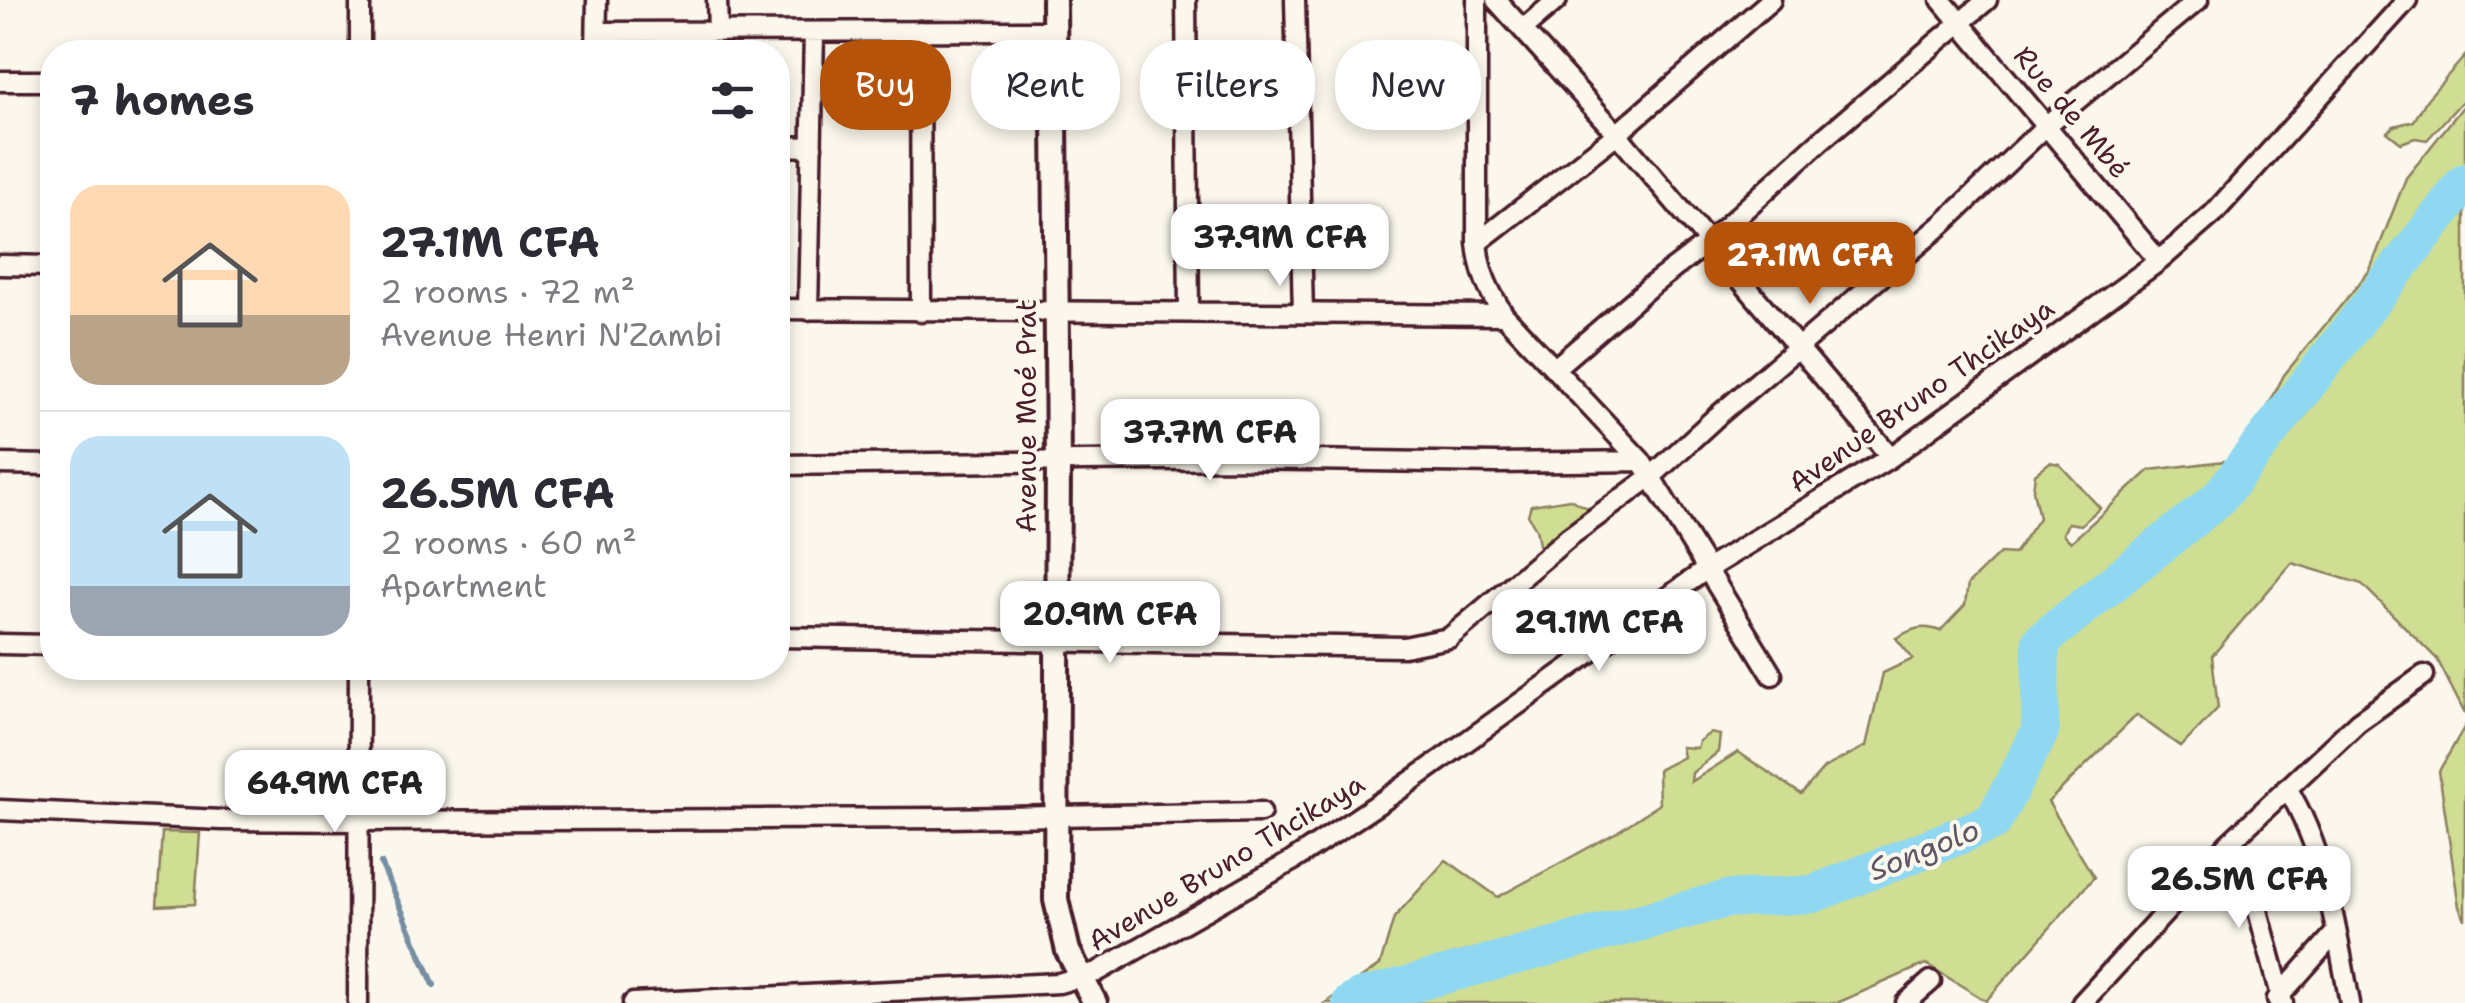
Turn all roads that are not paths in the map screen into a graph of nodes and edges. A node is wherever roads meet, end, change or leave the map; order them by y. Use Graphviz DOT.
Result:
graph roads {
  1 [pos="360,0"];
  2 [pos="597,0"];
  3 [pos="717,0"];
  4 [pos="1054,0"];
  5 [pos="1186,0"];
  6 [pos="1295,0"];
  7 [pos="1477,0"];
  8 [pos="1496,0"];
  9 [pos="1557,0"];
  10 [pos="1772,0"];
  11 [pos="1942,0"];
  12 [pos="1987,0"];
  13 [pos="2198,0"];
  14 [pos="2407,0"];
  15 [pos="1960,23"];
  16 [pos="1523,29"];
  17 [pos="920,31"];
  18 [pos="1055,31"];
  19 [pos="597,32"];
  20 [pos="718,32"];
  21 [pos="814,32"];
  22 [pos="360,40"];
  23 [pos="597,40"];
  24 [pos="0,81"];
  25 [pos="40,81"];
  26 [pos="2048,124"];
  27 [pos="1618,134"];
  28 [pos="790,146"];
  29 [pos="812,147"];
  30 [pos="1710,241"];
  31 [pos="1477,243"];
  32 [pos="2159,261"];
  33 [pos="0,265"];
  34 [pos="40,266"];
  35 [pos="790,309"];
  36 [pos="808,310"];
  37 [pos="921,312"];
  38 [pos="1055,312"];
  39 [pos="1189,312"];
  40 [pos="1303,313"];
  41 [pos="1504,315"];
  42 [pos="1798,350"];
  43 [pos="1555,368"];
  44 [pos="1891,457"];
  45 [pos="1058,463"];
  46 [pos="0,464"];
  47 [pos="40,464"];
  48 [pos="790,465"];
  49 [pos="1646,468"];
  50 [pos="1707,569"];
  51 [pos="790,637"];
  52 [pos="1056,641"];
  53 [pos="0,644"];
  54 [pos="40,644"];
  55 [pos="1772,675"];
  56 [pos="2424,675"];
  57 [pos="359,680"];
  58 [pos="2287,788"];
  59 [pos="0,810"];
  60 [pos="1261,812"];
  61 [pos="1055,816"];
  62 [pos="359,822"];
  63 [pos="2229,843"];
  64 [pos="2336,932"];
  65 [pos="1082,978"];
  66 [pos="1932,981"];
  67 [pos="2279,1000"];
  68 [pos="358,1003"];
  69 [pos="633,1003"];
  70 [pos="1095,1003"];
  71 [pos="1906,1003"];
  72 [pos="2082,1003"];
  73 [pos="2350,1003"];
  1 -- 22 [label="street"];
  2 -- 19 [label="street"];
  3 -- 20 [label="street"];
  4 -- 18 [label="street, Avenue Moé Prat"];
  5 -- 39 [label="street"];
  6 -- 40 [label="street"];
  7 -- 31 [label="street"];
  8 -- 16 [label="street"];
  9 -- 16 [label="street"];
  10 -- 27 [label="street"];
  11 -- 15 [label="street, Rue de Mbé"];
  12 -- 15 [label="street"];
  13 -- 26 [label="street"];
  14 -- 32 [label="street, Avenue Bruno Thcikaya"];
  15 -- 26 [label="street, Rue de Mbé"];
  15 -- 30 [label="street"];
  16 -- 27 [label="street"];
  17 -- 18 [label="street"];
  17 -- 21 [label="street"];
  17 -- 37 [label="street"];
  18 -- 38 [label="street, Avenue Moé Prat"];
  19 -- 20 [label="street"];
  19 -- 23 [label="street"];
  20 -- 21 [label="street"];
  21 -- 29 [label="street"];
  24 -- 25 [label="street"];
  26 -- 32 [label="street, Rue de Mbé"];
  26 -- 42 [label="street"];
  27 -- 30 [label="street"];
  27 -- 31 [label="street"];
  28 -- 29 [label="street"];
  29 -- 36 [label="street"];
  30 -- 42 [label="street"];
  30 -- 43 [label="street"];
  31 -- 41 [label="street"];
  32 -- 44 [label="street, Avenue Bruno Thcikaya"];
  33 -- 34 [label="street"];
  35 -- 36 [label="street"];
  36 -- 37 [label="street"];
  37 -- 38 [label="street"];
  38 -- 39 [label="street"];
  38 -- 45 [label="street, Avenue Moé Prat"];
  39 -- 40 [label="street"];
  40 -- 41 [label="street"];
  41 -- 43 [label="street"];
  42 -- 44 [label="street"];
  42 -- 49 [label="street"];
  43 -- 49 [label="street"];
  44 -- 50 [label="street, Avenue Bruno Thcikaya"];
  45 -- 48 [label="street"];
  45 -- 49 [label="street"];
  45 -- 52 [label="street, Avenue Moé Prat"];
  46 -- 47 [label="street"];
  49 -- 50 [label="street"];
  49 -- 52 [label="street"];
  50 -- 55 [label="street"];
  50 -- 65 [label="street, Avenue Bruno Thcikaya"];
  51 -- 52 [label="street"];
  52 -- 61 [label="street, Avenue Moé Prat"];
  53 -- 54 [label="street"];
  56 -- 58 [label="street"];
  57 -- 62 [label="street"];
  58 -- 63 [label="street"];
  58 -- 64 [label="street"];
  59 -- 62 [label="street"];
  60 -- 61 [label="street"];
  61 -- 62 [label="street"];
  61 -- 65 [label="street, Avenue Moé Prat"];
  62 -- 68 [label="street"];
  63 -- 67 [label="street"];
  63 -- 72 [label="street"];
  64 -- 67 [label="street"];
  64 -- 73 [label="street"];
  65 -- 69 [label="street, Avenue Bruno Thcikaya"];
  65 -- 70 [label="street, Avenue Moé Prat"];
  66 -- 71 [label="street"];
}
